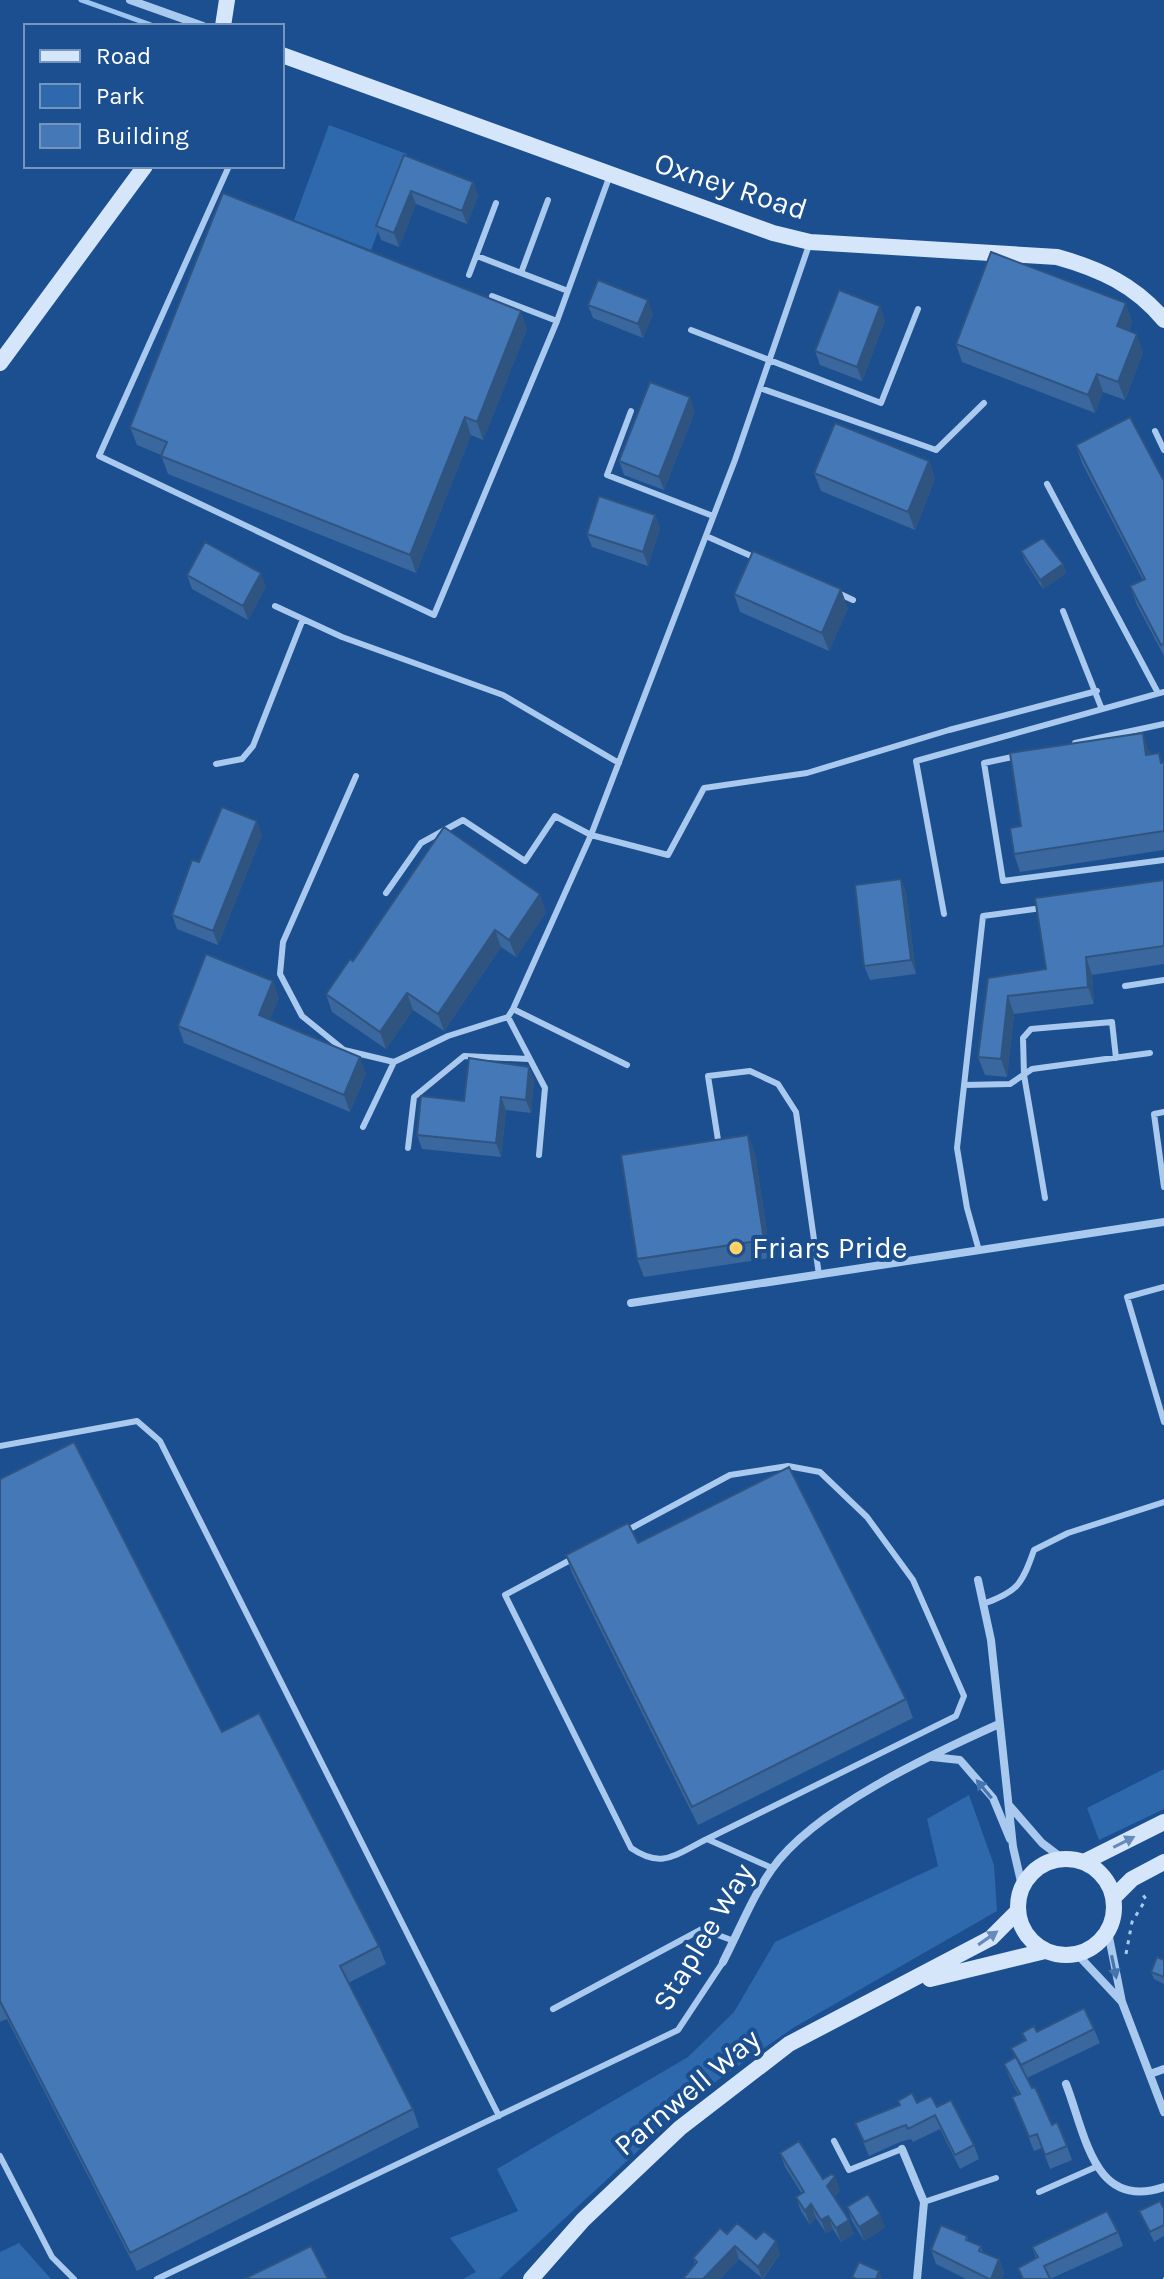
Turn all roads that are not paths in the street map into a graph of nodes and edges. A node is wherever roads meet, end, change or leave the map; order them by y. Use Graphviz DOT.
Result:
graph roads {
  1 [pos="130,0"];
  2 [pos="227,0"];
  3 [pos="197,24"];
  4 [pos="223,24"];
  5 [pos="284,56"];
  6 [pos="144,168"];
  7 [pos="228,168"];
  8 [pos="610,175"];
  9 [pos="548,200"];
  10 [pos="496,203"];
  11 [pos="810,242"];
  12 [pos="477,256"];
  13 [pos="521,273"];
  14 [pos="469,275"];
  15 [pos="568,291"];
  16 [pos="492,296"];
  17 [pos="918,309"];
  18 [pos="1164,320"];
  19 [pos="557,321"];
  20 [pos="691,330"];
  21 [pos="769,360"];
  22 [pos="0,363"];
  23 [pos="760,388"];
  24 [pos="984,403"];
  25 [pos="631,411"];
  26 [pos="1155,431"];
  27 [pos="1164,450"];
  28 [pos="1047,484"];
  29 [pos="713,516"];
  30 [pos="706,536"];
  31 [pos="773,565"];
  32 [pos="826,588"];
  33 [pos="853,600"];
  34 [pos="275,606"];
  35 [pos="1063,611"];
  36 [pos="303,619"];
  37 [pos="1097,691"];
  38 [pos="1161,693"];
  39 [pos="1101,707"];
  40 [pos="1164,724"];
  41 [pos="1059,747"];
  42 [pos="1029,754"];
  43 [pos="619,763"];
  44 [pos="216,764"];
  45 [pos="356,776"];
  46 [pos="591,835"];
  47 [pos="1164,860"];
  48 [pos="386,893"];
  49 [pos="1059,905"];
  50 [pos="944,914"];
  51 [pos="1164,980"];
  52 [pos="1125,986"];
  53 [pos="513,1009"];
  54 [pos="508,1017"];
  55 [pos="1150,1053"];
  56 [pos="1116,1058"];
  57 [pos="528,1059"];
  58 [pos="394,1062"];
  59 [pos="627,1065"];
  60 [pos="1024,1075"];
  61 [pos="964,1085"];
  62 [pos="1164,1112"];
  63 [pos="363,1127"];
  64 [pos="718,1140"];
  65 [pos="408,1148"];
  66 [pos="539,1155"];
  67 [pos="1164,1187"];
  68 [pos="1045,1198"];
  69 [pos="1164,1222"];
  70 [pos="978,1247"];
  71 [pos="819,1275"];
  72 [pos="1164,1287"];
  73 [pos="631,1303"];
  74 [pos="1164,1422"];
  75 [pos="0,1446"];
  76 [pos="1164,1502"];
  77 [pos="618,1535"];
  78 [pos="590,1550"];
  79 [pos="978,1580"];
  80 [pos="983,1604"];
  81 [pos="999,1724"];
  82 [pos="932,1757"];
  83 [pos="1009,1804"];
  84 [pos="1164,1822"];
  85 [pos="707,1839"];
  86 [pos="1013,1847"];
  87 [pos="1063,1859"];
  88 [pos="1084,1862"];
  89 [pos="1164,1862"];
  90 [pos="772,1868"];
  91 [pos="1022,1886"];
  92 [pos="1113,1898"];
  93 [pos="1017,1912"];
  94 [pos="1108,1932"];
  95 [pos="734,1941"];
  96 [pos="1045,1951"];
  97 [pos="1077,1954"];
  98 [pos="723,1962"];
  99 [pos="905,1986"];
  100 [pos="1122,2002"];
  101 [pos="553,2009"];
  102 [pos="1164,2069"];
  103 [pos="1150,2074"];
  104 [pos="1066,2084"];
  105 [pos="1164,2112"];
  106 [pos="499,2116"];
  107 [pos="834,2141"];
  108 [pos="902,2149"];
  109 [pos="0,2156"];
  110 [pos="1098,2166"];
  111 [pos="996,2178"];
  112 [pos="1164,2187"];
  113 [pos="1039,2192"];
  114 [pos="924,2202"];
  115 [pos="74,2279"];
  116 [pos="157,2279"];
  117 [pos="531,2279"];
  118 [pos="917,2279"];
  1 -- 3 [label="street"];
  2 -- 4 [label="street"];
  5 -- 8 [label="street, Oxney Road"];
  6 -- 22 [label="street"];
  7 -- 19 [label="lane"];
  8 -- 11 [label="street, Oxney Road"];
  8 -- 15 [label="lane"];
  9 -- 13 [label="lane"];
  10 -- 12 [label="lane"];
  11 -- 18 [label="street, Oxney Road"];
  11 -- 21 [label="lane"];
  12 -- 13 [label="lane"];
  12 -- 14 [label="lane"];
  13 -- 15 [label="lane"];
  15 -- 19 [label="lane"];
  16 -- 19 [label="lane"];
  17 -- 21 [label="lane"];
  20 -- 21 [label="lane"];
  21 -- 23 [label="lane"];
  23 -- 24 [label="lane"];
  23 -- 29 [label="lane"];
  25 -- 29 [label="lane"];
  26 -- 27 [label="lane"];
  28 -- 38 [label="lane"];
  29 -- 30 [label="lane"];
  30 -- 31 [label="lane"];
  30 -- 43 [label="lane"];
  32 -- 33 [label="lane"];
  34 -- 36 [label="lane"];
  35 -- 37 [label="lane"];
  36 -- 43 [label="lane"];
  36 -- 44 [label="lane"];
  37 -- 39 [label="lane"];
  37 -- 46 [label="lane"];
  38 -- 39 [label="lane"];
  39 -- 50 [label="lane"];
  40 -- 41 [label="lane"];
  42 -- 47 [label="lane"];
  43 -- 46 [label="lane"];
  45 -- 58 [label="lane"];
  46 -- 48 [label="lane"];
  46 -- 53 [label="lane"];
  49 -- 61 [label="lane"];
  51 -- 52 [label="lane"];
  53 -- 54 [label="lane"];
  53 -- 59 [label="lane"];
  54 -- 57 [label="lane"];
  54 -- 58 [label="lane"];
  55 -- 56 [label="lane"];
  56 -- 60 [label="lane"];
  56 -- 60 [label="lane"];
  57 -- 65 [label="lane"];
  57 -- 66 [label="lane"];
  58 -- 63 [label="lane"];
  60 -- 61 [label="lane"];
  60 -- 68 [label="lane"];
  61 -- 70 [label="lane"];
  62 -- 67 [label="lane"];
  64 -- 71 [label="lane"];
  69 -- 70 [label="street"];
  70 -- 71 [label="street"];
  71 -- 73 [label="street"];
  72 -- 74 [label="lane"];
  75 -- 106 [label="lane"];
  76 -- 80 [label="lane"];
  77 -- 85 [label="lane"];
  78 -- 85 [label="lane"];
  79 -- 80 [label="street"];
  80 -- 81 [label="street"];
  81 -- 82 [label="street, Staplee Way"];
  81 -- 83 [label="street"];
  86 -- 82 [label="street, one-way"];
  82 -- 90 [label="street, Staplee Way"];
  83 -- 86 [label="street"];
  83 -- 87 [label="street"];
  88 -- 84 [label="street, one-way"];
  85 -- 90 [label="lane"];
  86 -- 91 [label="street"];
  87 -- 88 [label="street"];
  87 -- 91 [label="street"];
  88 -- 92 [label="street"];
  89 -- 92 [label="street"];
  90 -- 95 [label="street, Staplee Way"];
  91 -- 93 [label="street"];
  92 -- 94 [label="street"];
  93 -- 96 [label="street"];
  99 -- 93 [label="street, Parnwell Way, one-way"];
  94 -- 97 [label="street"];
  94 -- 100 [label="street, one-way"];
  95 -- 98 [label="street, Staplee Way"];
  95 -- 101 [label="lane"];
  96 -- 97 [label="street"];
  96 -- 99 [label="street, Parnwell Way"];
  97 -- 100 [label="street"];
  98 -- 106 [label="lane, Staplee Way"];
  99 -- 117 [label="street, Parnwell Way"];
  100 -- 103 [label="street"];
  102 -- 103 [label="street"];
  103 -- 105 [label="street"];
  104 -- 110 [label="street"];
  106 -- 116 [label="lane, Staplee Way"];
  107 -- 108 [label="lane"];
  108 -- 114 [label="street"];
  109 -- 115 [label="lane"];
  110 -- 112 [label="street"];
  110 -- 113 [label="lane"];
  111 -- 114 [label="lane"];
  114 -- 118 [label="street"];
}
